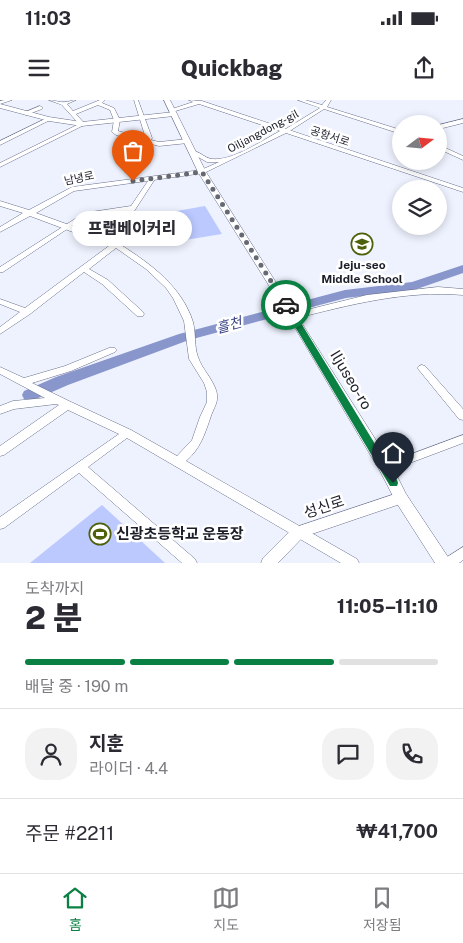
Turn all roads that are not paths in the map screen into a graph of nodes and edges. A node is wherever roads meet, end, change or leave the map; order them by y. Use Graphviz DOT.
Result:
graph roads {
  1 [pos="10,100"];
  2 [pos="51,100"];
  3 [pos="74,100"];
  4 [pos="136,100"];
  5 [pos="167,100"];
  6 [pos="192,100"];
  7 [pos="207,100"];
  8 [pos="300,100"];
  9 [pos="329,100"];
  10 [pos="101,101"];
  11 [pos="199,102"];
  12 [pos="0,104"];
  13 [pos="64,104"];
  14 [pos="40,108"];
  15 [pos="323,108"];
  16 [pos="173,112"];
  17 [pos="26,113"];
  18 [pos="73,113"];
  19 [pos="144,117"];
  20 [pos="49,119"];
  21 [pos="117,120"];
  22 [pos="463,121"];
  23 [pos="82,124"];
  24 [pos="448,125"];
  25 [pos="392,129"];
  26 [pos="286,131"];
  27 [pos="0,136"];
  28 [pos="9,138"];
  29 [pos="188,141"];
  30 [pos="148,142"];
  31 [pos="0,143"];
  32 [pos="448,151"];
  33 [pos="193,152"];
  34 [pos="463,158"];
  35 [pos="231,159"];
  36 [pos="0,165"];
  37 [pos="202,172"];
  38 [pos="152,179"];
  39 [pos="463,190"];
  40 [pos="0,203"];
  41 [pos="132,208"];
  42 [pos="29,213"];
  43 [pos="68,226"];
  44 [pos="0,230"];
  45 [pos="116,245"];
  46 [pos="84,268"];
  47 [pos="0,270"];
  48 [pos="463,292"];
  49 [pos="0,301"];
  50 [pos="27,312"];
  51 [pos="140,314"];
  52 [pos="293,316"];
  53 [pos="190,330"];
  54 [pos="0,331"];
  55 [pos="112,350"];
  56 [pos="422,368"];
  57 [pos="0,370"];
  58 [pos="22,382"];
  59 [pos="62,403"];
  60 [pos="0,410"];
  61 [pos="463,416"];
  62 [pos="127,432"];
  63 [pos="463,439"];
  64 [pos="0,452"];
  65 [pos="179,461"];
  66 [pos="80,467"];
  67 [pos="386,468"];
  68 [pos="401,498"];
  69 [pos="0,524"];
  70 [pos="298,532"];
  71 [pos="463,553"];
  72 [pos="191,563"];
  73 [pos="268,563"];
  74 [pos="353,563"];
  75 [pos="446,563"];
  1 -- 12 [label="street"];
  2 -- 13 [label="street"];
  3 -- 13 [label="street"];
  4 -- 19 [label="street"];
  5 -- 16 [label="main road"];
  6 -- 11 [label="street, 공항서로"];
  7 -- 11 [label="street"];
  8 -- 15 [label="street"];
  9 -- 15 [label="street, Oiljangdong-gil"];
  10 -- 18 [label="street"];
  10 -- 21 [label="street"];
  11 -- 16 [label="street"];
  11 -- 26 [label="street, 공항서로"];
  12 -- 17 [label="street"];
  13 -- 18 [label="street"];
  14 -- 17 [label="street"];
  15 -- 25 [label="street"];
  15 -- 26 [label="street, Oiljangdong-gil"];
  16 -- 19 [label="street"];
  16 -- 29 [label="main road"];
  17 -- 20 [label="street"];
  18 -- 23 [label="street"];
  19 -- 21 [label="street"];
  19 -- 30 [label="street"];
  20 -- 23 [label="street"];
  20 -- 28 [label="street"];
  21 -- 23 [label="street"];
  21 -- 30 [label="street"];
  22 -- 24 [label="street"];
  23 -- 36 [label="street"];
  26 -- 35 [label="street, Oiljangdong-gil"];
  26 -- 39 [label="street, 공항서로"];
  27 -- 28 [label="street"];
  28 -- 31 [label="street"];
  29 -- 30 [label="street"];
  29 -- 33 [label="main road"];
  32 -- 34 [label="street"];
  33 -- 35 [label="street"];
  33 -- 37 [label="main road"];
  35 -- 37 [label="street, Oiljangdong-gil"];
  37 -- 38 [label="street, 남녕로"];
  37 -- 52 [label="main road, Iljuseo-ro"];
  38 -- 41 [label="street"];
  38 -- 42 [label="street, 남녕로"];
  40 -- 42 [label="street"];
  41 -- 43 [label="street"];
  41 -- 45 [label="street"];
  42 -- 43 [label="street"];
  42 -- 44 [label="street, 남녕로"];
  43 -- 45 [label="street"];
  43 -- 47 [label="street"];
  45 -- 46 [label="street"];
  45 -- 53 [label="street"];
  46 -- 50 [label="street"];
  46 -- 51 [label="street"];
  48 -- 52 [label="street"];
  49 -- 50 [label="street"];
  50 -- 54 [label="street"];
  52 -- 67 [label="main road, Iljuseo-ro"];
  53 -- 65 [label="street"];
  55 -- 58 [label="street"];
  56 -- 61 [label="street"];
  57 -- 58 [label="street"];
  58 -- 59 [label="street"];
  59 -- 60 [label="street"];
  59 -- 62 [label="street"];
  59 -- 64 [label="street"];
  62 -- 65 [label="street"];
  62 -- 66 [label="street"];
  63 -- 67 [label="street"];
  65 -- 70 [label="street"];
  66 -- 69 [label="street"];
  66 -- 72 [label="street"];
  67 -- 68 [label="main road, Iljuseo-ro"];
  68 -- 70 [label="street, 성신로"];
  68 -- 75 [label="main road, Iljuseo-ro"];
  70 -- 73 [label="street, 성신로"];
  70 -- 74 [label="street"];
  71 -- 75 [label="street, Iljuseo-ro"];
}
